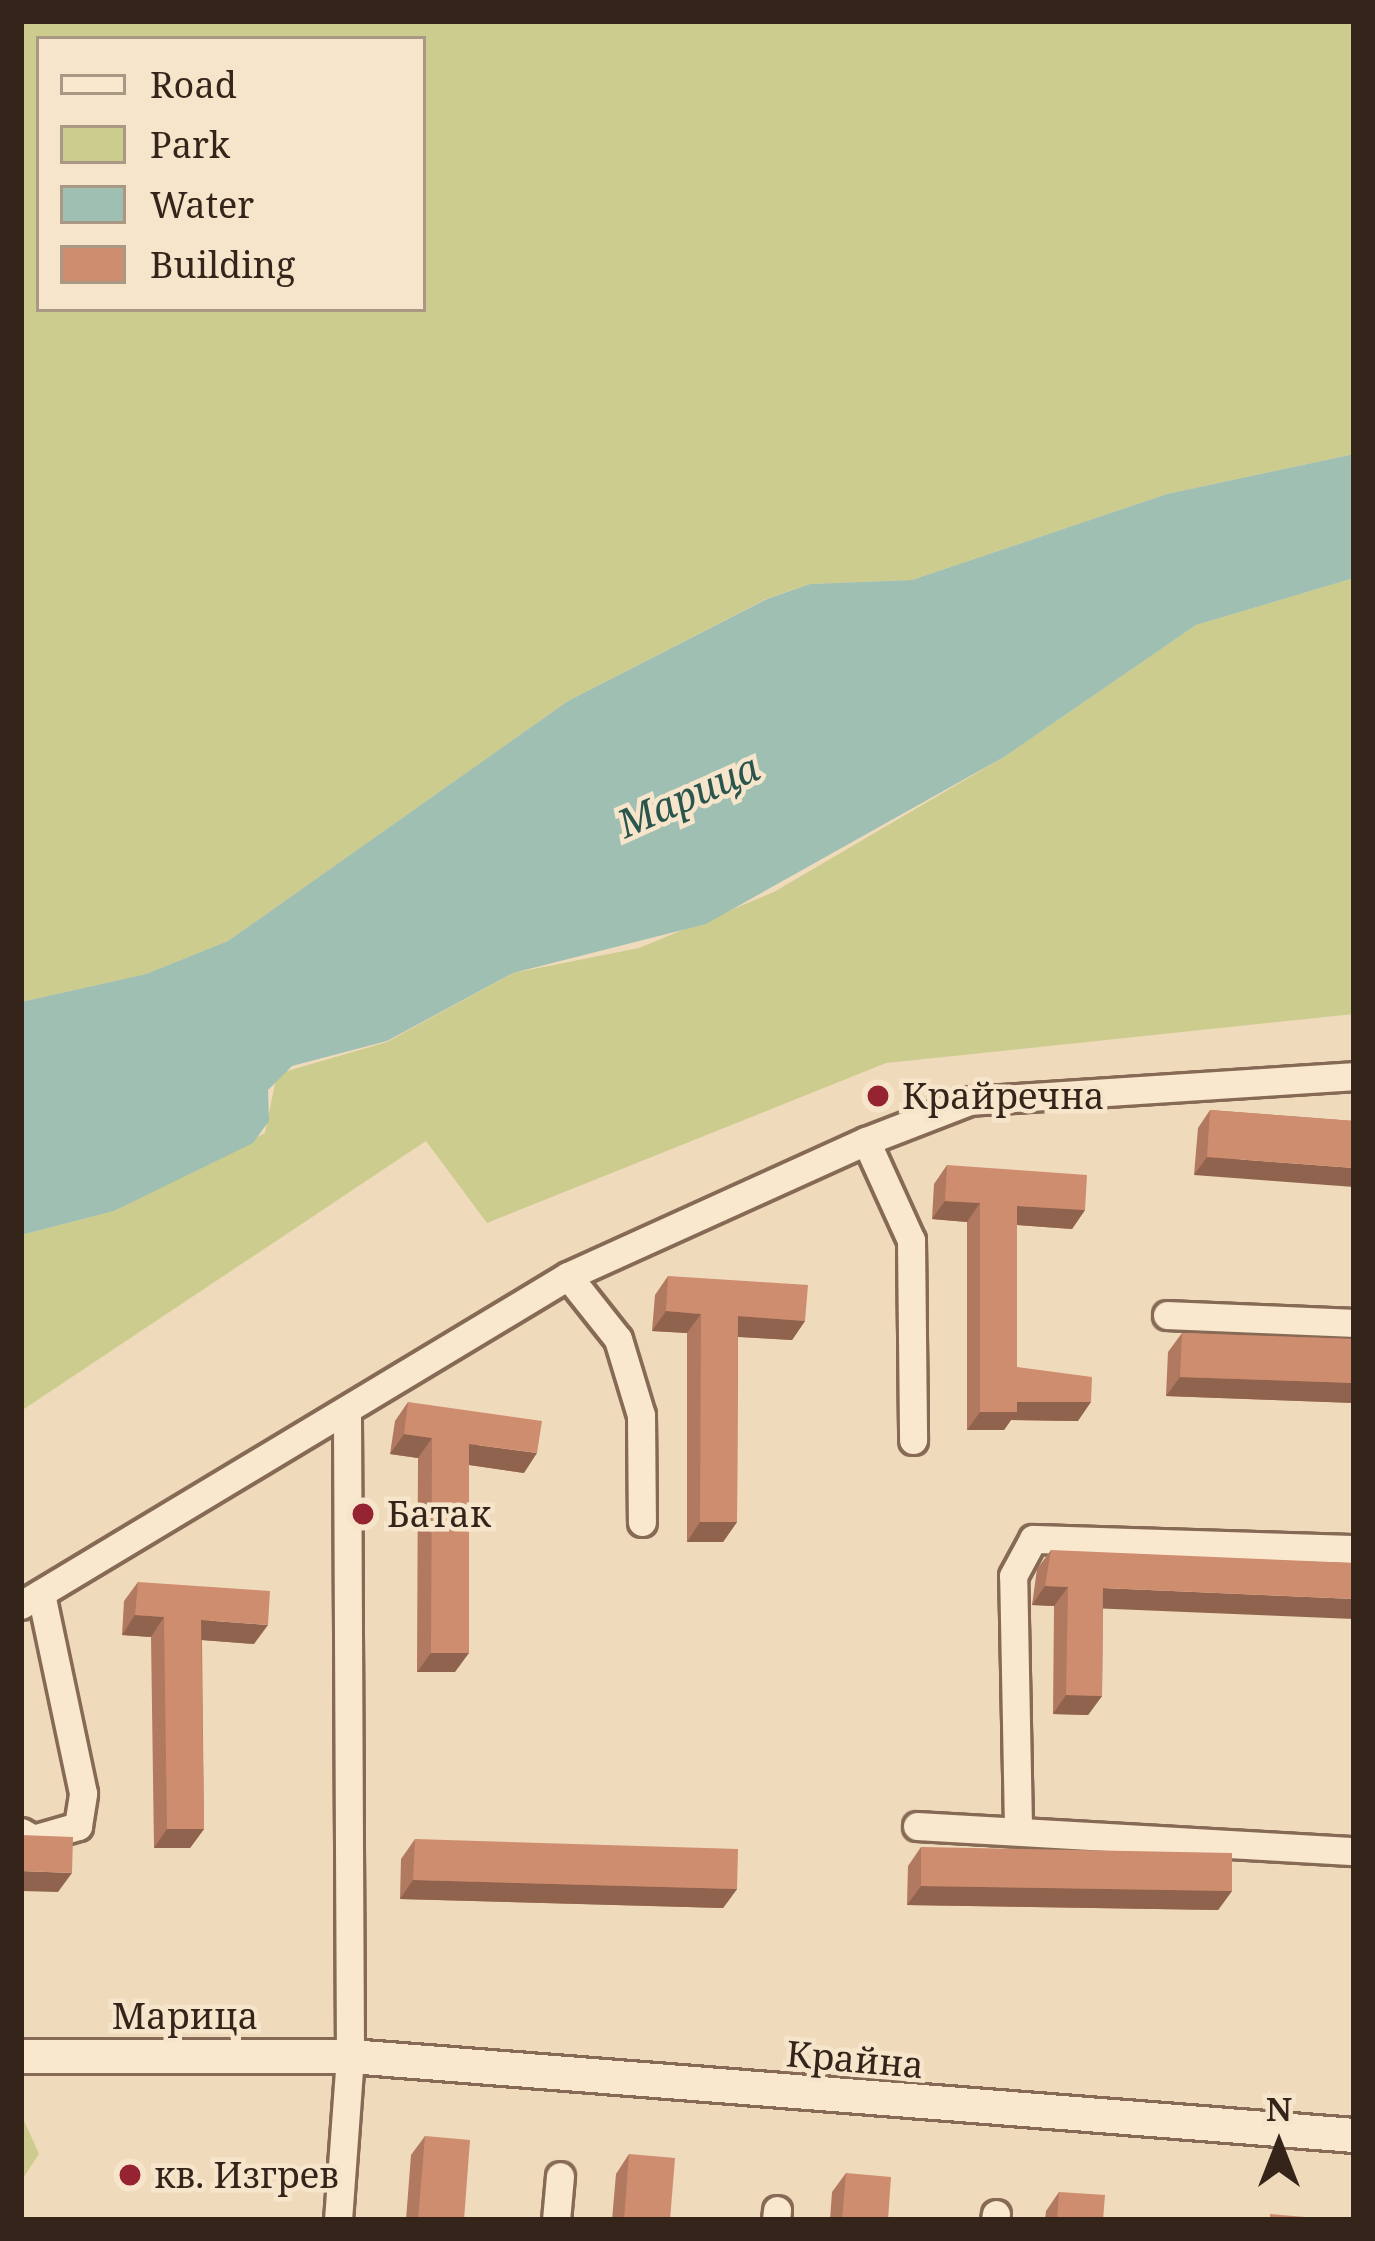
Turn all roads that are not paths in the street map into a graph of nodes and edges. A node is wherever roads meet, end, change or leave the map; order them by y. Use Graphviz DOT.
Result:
graph roads {
  1 [pos="1354,1076"];
  2 [pos="866,1141"];
  3 [pos="568,1276"];
  4 [pos="1167,1315"];
  5 [pos="1354,1323"];
  6 [pos="347,1414"];
  7 [pos="913,1440"];
  8 [pos="642,1522"];
  9 [pos="1354,1549"];
  10 [pos="31,1599"];
  11 [pos="917,1826"];
  12 [pos="1018,1827"];
  13 [pos="21,1832"];
  14 [pos="1354,1851"];
  15 [pos="21,2056"];
  16 [pos="350,2056"];
  17 [pos="1354,2135"];
  18 [pos="560,2176"];
  19 [pos="338,2220"];
  20 [pos="556,2220"];
  1 -- 2 [label="street"];
  2 -- 3 [label="street"];
  2 -- 7 [label="street"];
  3 -- 6 [label="street"];
  3 -- 8 [label="street"];
  4 -- 5 [label="street"];
  6 -- 10 [label="street"];
  6 -- 16 [label="street"];
  9 -- 12 [label="street"];
  10 -- 13 [label="street"];
  11 -- 12 [label="street"];
  12 -- 14 [label="street"];
  15 -- 16 [label="street, Марица"];
  16 -- 17 [label="street, Крайна"];
  16 -- 19 [label="street"];
  18 -- 20 [label="street"];
}
